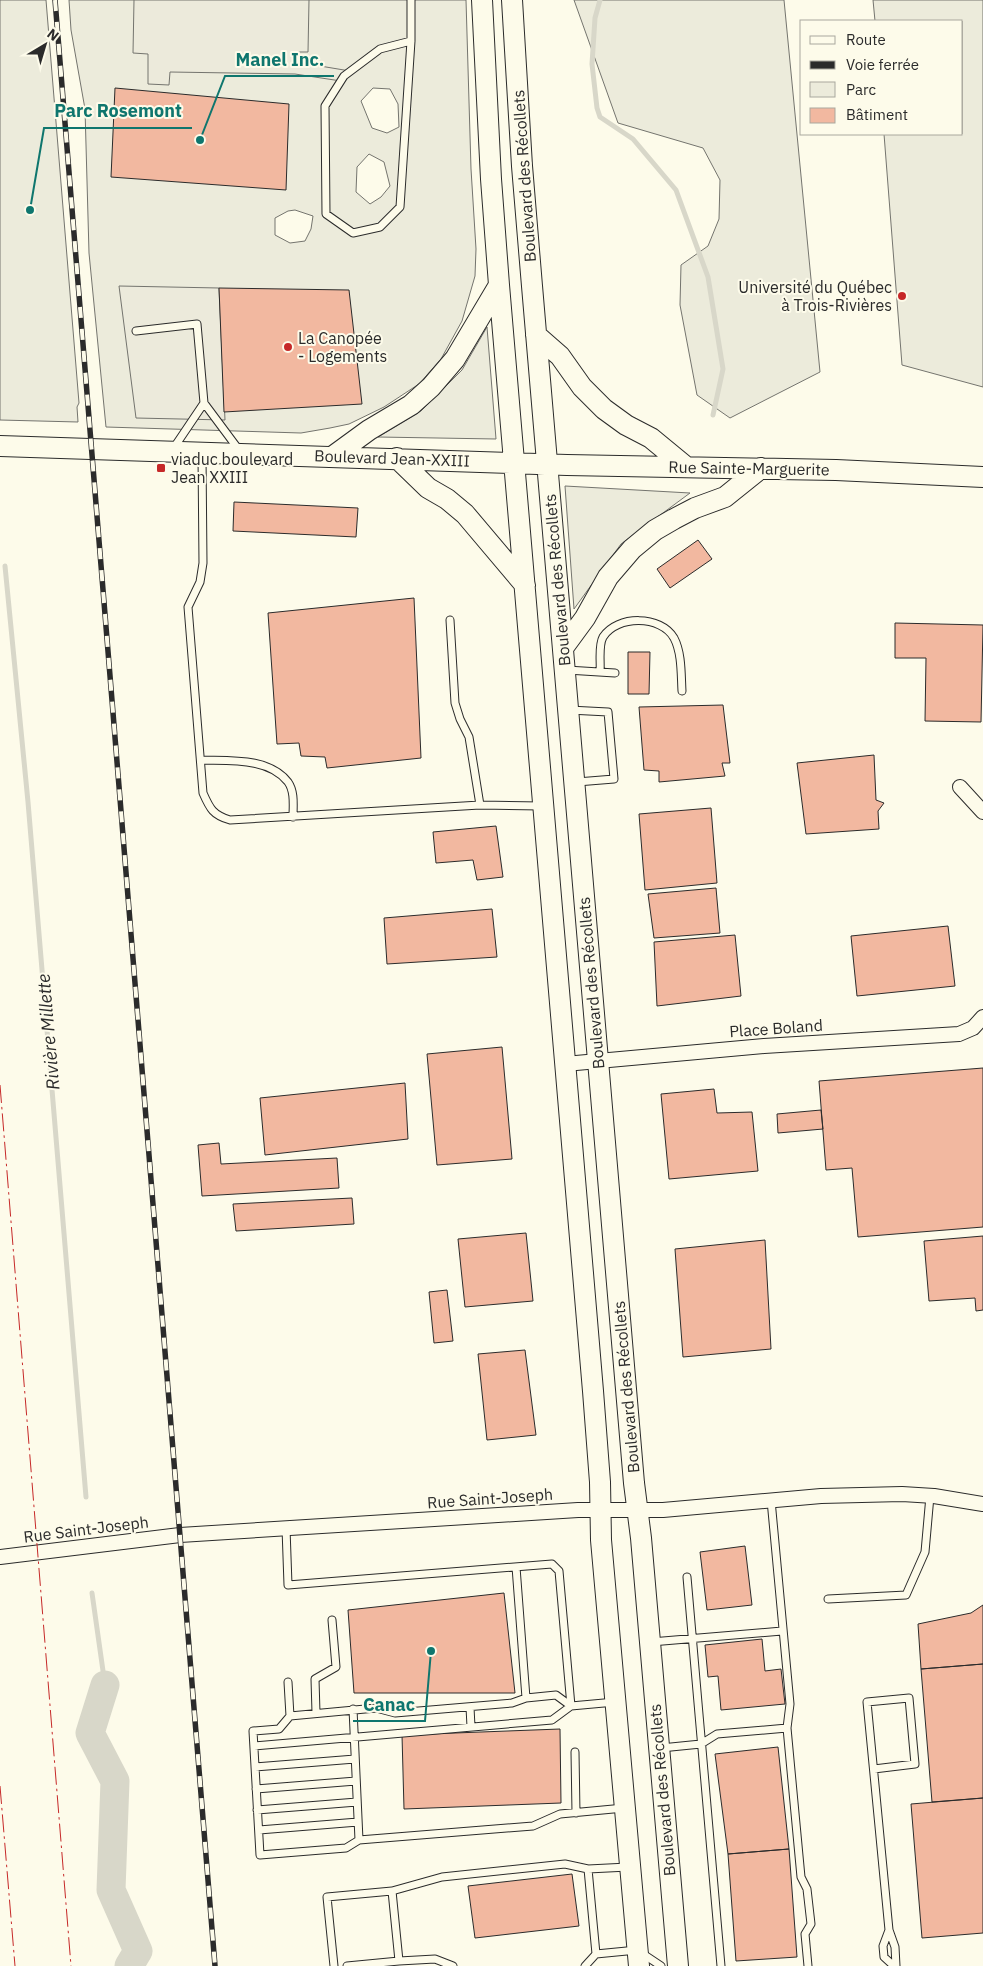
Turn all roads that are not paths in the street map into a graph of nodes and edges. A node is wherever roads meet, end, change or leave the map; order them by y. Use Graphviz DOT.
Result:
graph roads {
  1 [pos="411,0"];
  2 [pos="482,0"];
  3 [pos="512,0"];
  4 [pos="411,41"];
  5 [pos="499,285"];
  6 [pos="136,331"];
  7 [pos="536,336"];
  8 [pos="204,403"];
  9 [pos="0,446"];
  10 [pos="172,450"];
  11 [pos="202,452"];
  12 [pos="241,453"];
  13 [pos="332,457"];
  14 [pos="397,458"];
  15 [pos="515,462"];
  16 [pos="546,464"];
  17 [pos="685,466"];
  18 [pos="761,468"];
  19 [pos="983,477"];
  20 [pos="525,585"];
  21 [pos="450,620"];
  22 [pos="563,648"];
  23 [pos="564,670"];
  24 [pos="600,672"];
  25 [pos="615,673"];
  26 [pos="682,692"];
  27 [pos="568,710"];
  28 [pos="200,760"];
  29 [pos="574,782"];
  30 [pos="960,787"];
  31 [pos="480,805"];
  32 [pos="544,806"];
  33 [pos="983,812"];
  34 [pos="293,817"];
  35 [pos="983,1017"];
  36 [pos="598,1061"];
  37 [pos="565,1064"];
  38 [pos="930,1496"];
  39 [pos="771,1500"];
  40 [pos="983,1504"];
  41 [pos="600,1510"];
  42 [pos="637,1511"];
  43 [pos="286,1528"];
  44 [pos="0,1557"];
  45 [pos="516,1567"];
  46 [pos="687,1577"];
  47 [pos="828,1600"];
  48 [pos="332,1620"];
  49 [pos="782,1631"];
  50 [pos="692,1638"];
  51 [pos="648,1642"];
  52 [pos="288,1682"];
  53 [pos="526,1698"];
  54 [pos="615,1702"];
  55 [pos="571,1706"];
  56 [pos="470,1707"];
  57 [pos="353,1709"];
  58 [pos="316,1713"];
  59 [pos="290,1716"];
  60 [pos="471,1727"];
  61 [pos="787,1728"];
  62 [pos="354,1738"];
  63 [pos="701,1744"];
  64 [pos="254,1746"];
  65 [pos="658,1749"];
  66 [pos="575,1752"];
  67 [pos="355,1759"];
  68 [pos="255,1767"];
  69 [pos="874,1768"];
  70 [pos="356,1782"];
  71 [pos="256,1789"];
  72 [pos="357,1802"];
  73 [pos="625,1808"];
  74 [pos="258,1810"];
  75 [pos="576,1812"];
  76 [pos="358,1822"];
  77 [pos="259,1830"];
  78 [pos="359,1840"];
  79 [pos="630,1867"];
  80 [pos="588,1870"];
  81 [pos="392,1891"];
  82 [pos="888,1930"];
  83 [pos="596,1954"];
  84 [pos="638,1958"];
  85 [pos="399,1961"];
  86 [pos="334,1966"];
  87 [pos="347,1966"];
  88 [pos="453,1966"];
  89 [pos="585,1966"];
  90 [pos="661,1966"];
  91 [pos="678,1966"];
  92 [pos="721,1966"];
  93 [pos="808,1966"];
  94 [pos="895,1966"];
  1 -- 4 [label="lane"];
  2 -- 5 [label="main road, Boulevard des Récollets"];
  3 -- 7 [label="main road, Boulevard des Récollets"];
  4 -- 4 [label="lane"];
  5 -- 13 [label="main road"];
  5 -- 15 [label="main road, Boulevard des Récollets"];
  6 -- 8 [label="lane"];
  7 -- 16 [label="main road, Boulevard des Récollets"];
  7 -- 17 [label="main road"];
  8 -- 10 [label="lane"];
  8 -- 12 [label="lane"];
  9 -- 10 [label="main road, Boulevard Jean-XXIII"];
  10 -- 11 [label="main road, Boulevard Jean-XXIII"];
  11 -- 12 [label="main road, Boulevard Jean-XXIII"];
  11 -- 28 [label="lane"];
  12 -- 13 [label="main road, Boulevard Jean-XXIII"];
  13 -- 14 [label="main road, Boulevard Jean-XXIII"];
  14 -- 15 [label="main road, Boulevard Jean-XXIII"];
  14 -- 20 [label="main road"];
  15 -- 16 [label="main road, Rue Sainte-Marguerite"];
  15 -- 20 [label="main road, Boulevard des Récollets"];
  16 -- 17 [label="main road, Rue Sainte-Marguerite"];
  16 -- 22 [label="main road, Boulevard des Récollets"];
  17 -- 18 [label="main road, Rue Sainte-Marguerite"];
  18 -- 19 [label="main road, Rue Sainte-Marguerite"];
  18 -- 22 [label="main road"];
  20 -- 32 [label="main road, Boulevard des Récollets"];
  21 -- 31 [label="lane"];
  22 -- 23 [label="main road, Boulevard des Récollets"];
  23 -- 24 [label="lane"];
  23 -- 27 [label="main road, Boulevard des Récollets"];
  24 -- 25 [label="lane"];
  24 -- 26 [label="lane"];
  27 -- 29 [label="main road, Boulevard des Récollets"];
  27 -- 29 [label="lane"];
  28 -- 34 [label="lane"];
  28 -- 34 [label="lane"];
  29 -- 36 [label="main road, Boulevard des Récollets"];
  30 -- 33 [label="street"];
  31 -- 32 [label="lane"];
  31 -- 34 [label="lane"];
  32 -- 37 [label="main road, Boulevard des Récollets"];
  35 -- 36 [label="street, Place Boland"];
  36 -- 37 [label="street, Place Boland"];
  36 -- 42 [label="main road, Boulevard des Récollets"];
  37 -- 41 [label="main road, Boulevard des Récollets"];
  38 -- 39 [label="street, Rue Saint-Joseph"];
  38 -- 40 [label="street, Rue Saint-Joseph"];
  38 -- 47 [label="lane"];
  39 -- 42 [label="street, Rue Saint-Joseph"];
  39 -- 49 [label="lane"];
  41 -- 42 [label="street, Rue Saint-Joseph"];
  41 -- 43 [label="street, Rue Saint-Joseph"];
  41 -- 54 [label="main road, Boulevard des Récollets"];
  42 -- 51 [label="main road, Boulevard des Récollets"];
  43 -- 44 [label="street, Rue Saint-Joseph"];
  43 -- 45 [label="lane"];
  45 -- 53 [label="lane"];
  45 -- 55 [label="lane"];
  46 -- 50 [label="lane"];
  48 -- 58 [label="lane"];
  49 -- 50 [label="lane"];
  49 -- 61 [label="lane"];
  50 -- 51 [label="lane"];
  50 -- 63 [label="lane"];
  51 -- 65 [label="main road, Boulevard des Récollets"];
  52 -- 59 [label="lane"];
  53 -- 55 [label="lane"];
  53 -- 56 [label="lane"];
  54 -- 55 [label="lane"];
  54 -- 73 [label="main road, Boulevard des Récollets"];
  55 -- 60 [label="lane"];
  56 -- 57 [label="lane"];
  56 -- 60 [label="lane"];
  57 -- 58 [label="lane"];
  57 -- 62 [label="lane"];
  58 -- 59 [label="lane"];
  59 -- 64 [label="lane"];
  60 -- 62 [label="lane"];
  61 -- 63 [label="lane"];
  61 -- 93 [label="lane"];
  62 -- 64 [label="lane"];
  62 -- 67 [label="lane"];
  63 -- 65 [label="lane"];
  63 -- 92 [label="lane"];
  64 -- 68 [label="lane"];
  65 -- 91 [label="main road, Boulevard des Récollets"];
  66 -- 75 [label="lane"];
  67 -- 68 [label="lane"];
  67 -- 70 [label="lane"];
  68 -- 71 [label="lane"];
  69 -- 69 [label="lane"];
  69 -- 82 [label="lane"];
  70 -- 71 [label="lane"];
  70 -- 72 [label="lane"];
  71 -- 74 [label="lane"];
  72 -- 74 [label="lane"];
  72 -- 76 [label="lane"];
  73 -- 75 [label="lane"];
  73 -- 79 [label="main road, Boulevard des Récollets"];
  74 -- 77 [label="lane"];
  75 -- 78 [label="lane"];
  76 -- 77 [label="lane"];
  76 -- 78 [label="lane"];
  77 -- 78 [label="lane"];
  79 -- 80 [label="lane"];
  79 -- 84 [label="main road, Boulevard des Récollets"];
  80 -- 81 [label="lane"];
  80 -- 83 [label="lane"];
  81 -- 85 [label="lane"];
  81 -- 86 [label="lane"];
  82 -- 94 [label="lane"];
  82 -- 94 [label="lane"];
  83 -- 84 [label="lane"];
  83 -- 89 [label="lane"];
  84 -- 90 [label="lane"];
  85 -- 87 [label="lane"];
  85 -- 88 [label="lane"];
}
